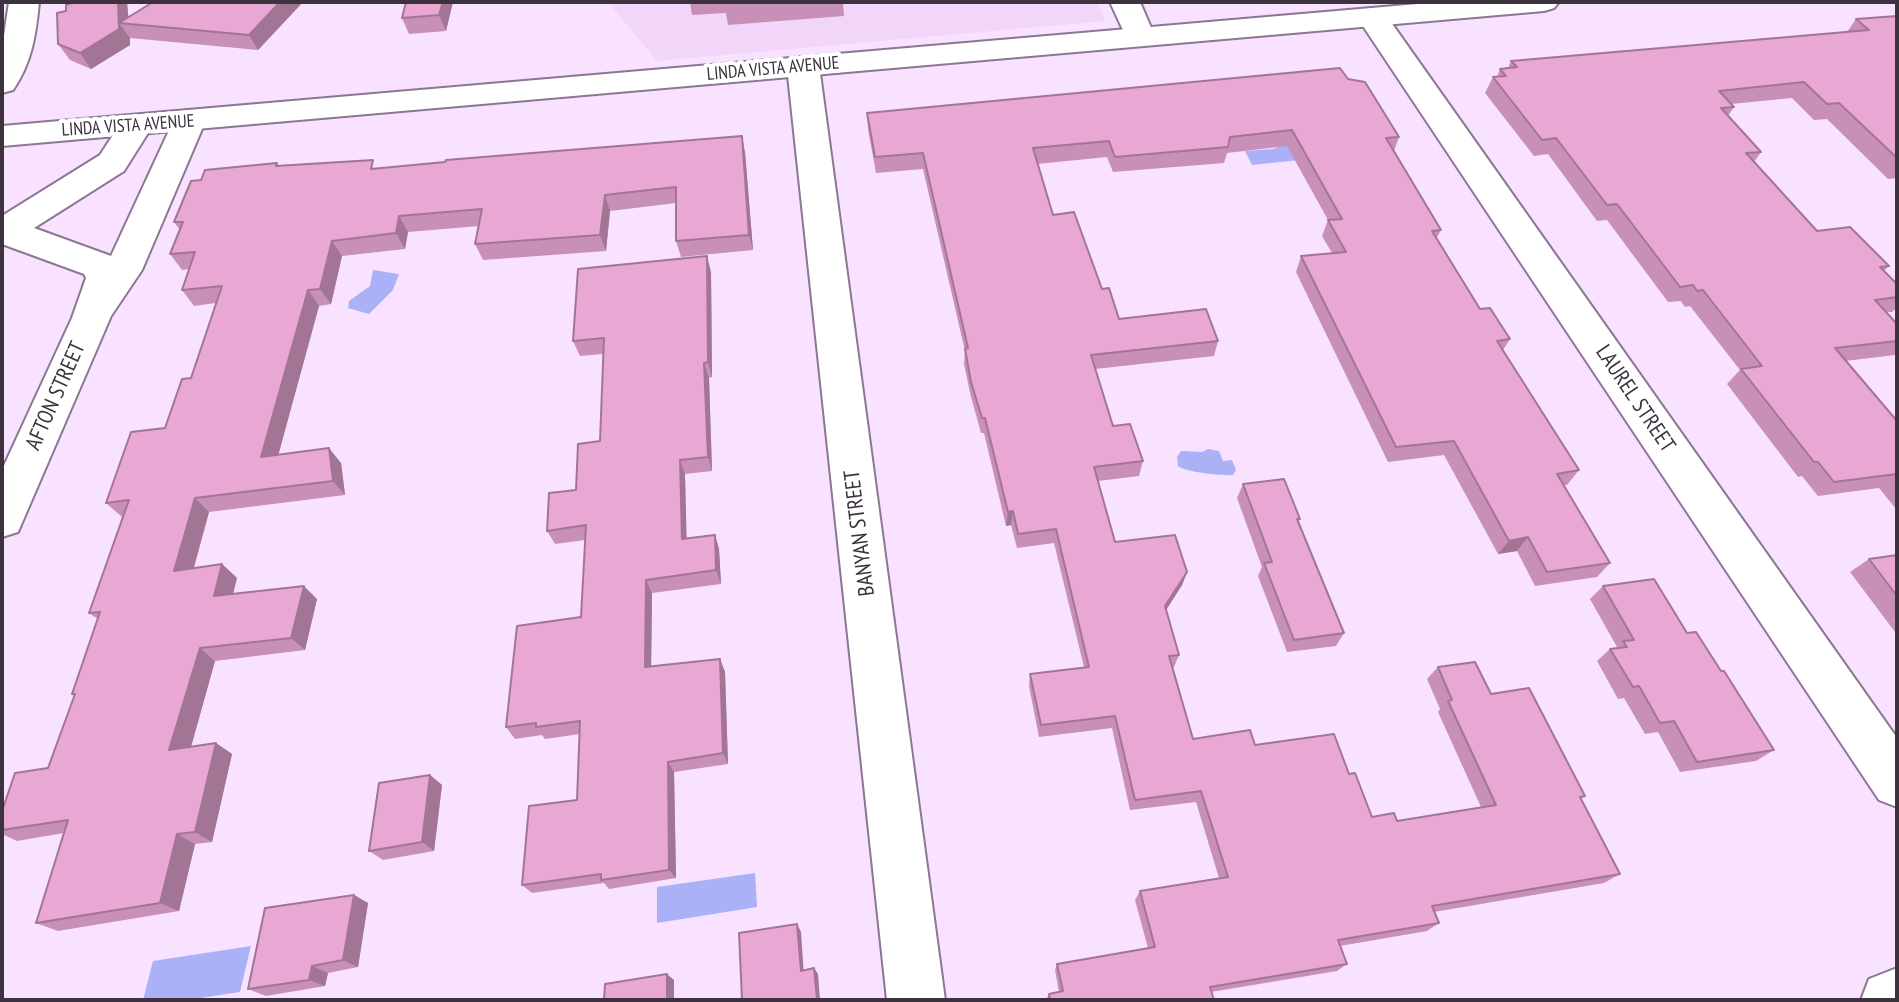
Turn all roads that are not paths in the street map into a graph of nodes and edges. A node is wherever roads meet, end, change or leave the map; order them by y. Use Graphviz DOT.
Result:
graph roads {
  1 [pos="24,2"];
  2 [pos="1125,2"];
  3 [pos="1544,2"];
  4 [pos="1372,17"];
  5 [pos="1140,37"];
  6 [pos="803,66"];
  7 [pos="2,83"];
  8 [pos="189,122"];
  9 [pos="136,125"];
  10 [pos="2,136"];
  11 [pos="3,232"];
  12 [pos="91,318"];
  13 [pos="2,519"];
  14 [pos="1897,782"];
  15 [pos="1897,997"];
  16 [pos="916,1000"];
  17 [pos="1890,1000"];
  1 -- 7 [label="street"];
  2 -- 5 [label="street"];
  3 -- 4 [label="street, LINDA VISTA AVENUE"];
  4 -- 5 [label="street, LINDA VISTA AVENUE"];
  4 -- 14 [label="street, LAUREL STREET"];
  5 -- 6 [label="street, LINDA VISTA AVENUE"];
  6 -- 8 [label="street, LINDA VISTA AVENUE"];
  6 -- 16 [label="street, BANYAN STREET"];
  8 -- 9 [label="street, LINDA VISTA AVENUE"];
  8 -- 12 [label="street, AFTON STREET"];
  9 -- 10 [label="street, LINDA VISTA AVENUE"];
  9 -- 11 [label="street"];
  11 -- 12 [label="street, AFTON STREET"];
  12 -- 13 [label="street, AFTON STREET"];
  15 -- 17 [label="street"];
}
